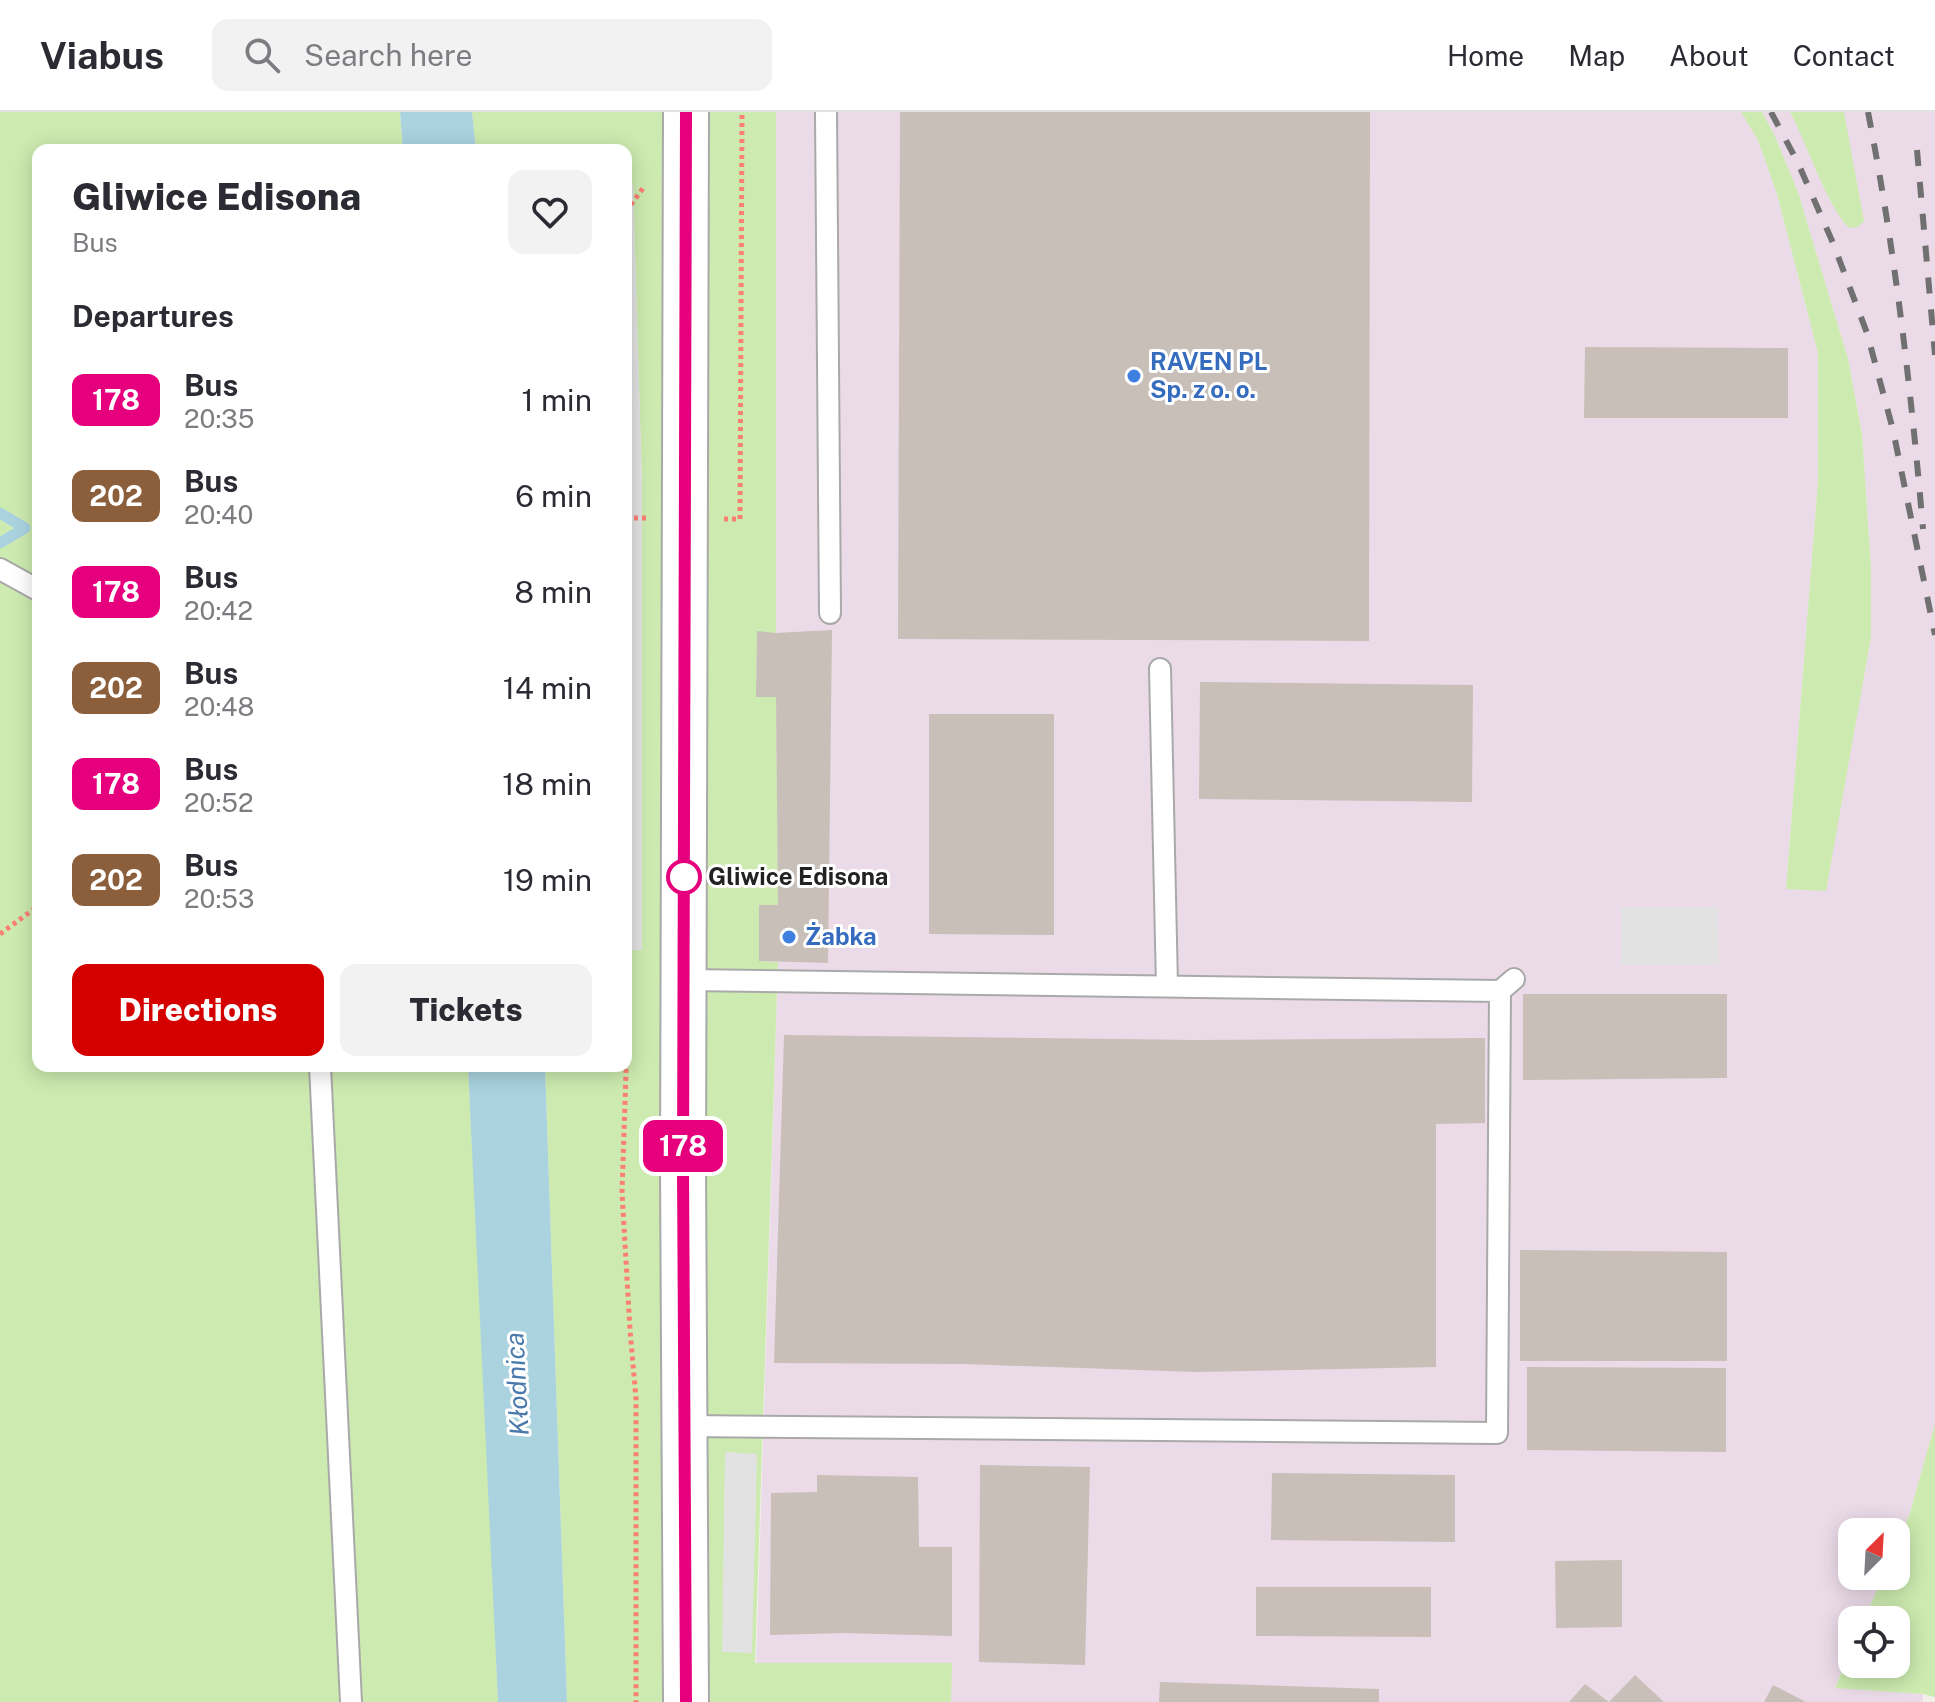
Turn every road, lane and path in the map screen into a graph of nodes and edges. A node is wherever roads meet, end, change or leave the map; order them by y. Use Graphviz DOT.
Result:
graph roads {
  1 [pos="686,112"];
  2 [pos="742,112"];
  3 [pos="826,112"];
  4 [pos="650,180"];
  5 [pos="632,203"];
  6 [pos="740,519"];
  7 [pos="0,569"];
  8 [pos="32,587"];
  9 [pos="830,613"];
  10 [pos="1160,669"];
  11 [pos="32,910"];
  12 [pos="0,934"];
  13 [pos="684,980"];
  14 [pos="1167,986"];
  15 [pos="320,1072"];
  16 [pos="626,1072"];
  17 [pos="685,1426"];
  18 [pos="351,1702"];
  19 [pos="636,1702"];
  20 [pos="686,1702"];
  1 -- 13 [label="street"];
  2 -- 6 [label="path"];
  3 -- 9 [label="lane"];
  4 -- 5 [label="path"];
  7 -- 8 [label="lane"];
  10 -- 14 [label="lane"];
  11 -- 12 [label="path"];
  13 -- 14 [label="lane"];
  13 -- 17 [label="street"];
  14 -- 17 [label="lane"];
  15 -- 18 [label="lane"];
  16 -- 19 [label="path"];
  17 -- 20 [label="street"];
}
